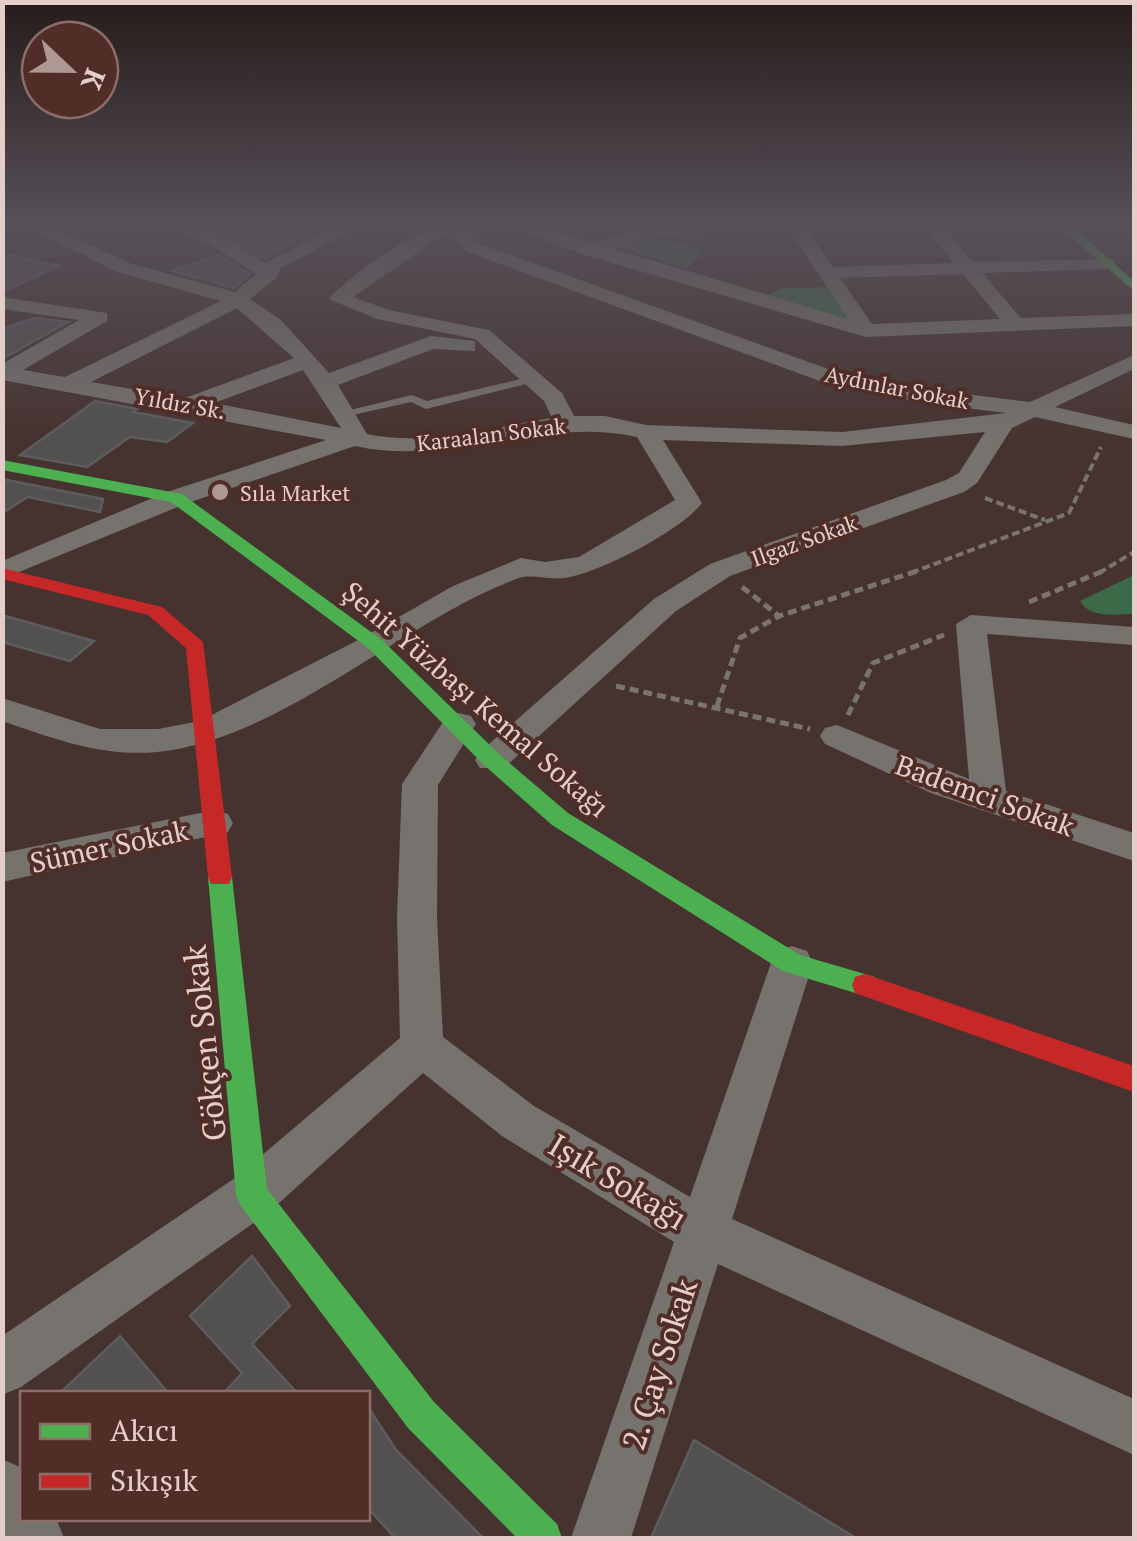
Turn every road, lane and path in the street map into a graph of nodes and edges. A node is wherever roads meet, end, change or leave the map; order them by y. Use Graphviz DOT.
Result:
graph roads {
  1 [pos="229,297"];
  2 [pos="243,297"];
  3 [pos="342,297"];
  4 [pos="609,297"];
  5 [pos="749,297"];
  6 [pos="844,297"];
  7 [pos="990,297"];
  8 [pos="239,300"];
  9 [pos="2,303"];
  10 [pos="1134,320"];
  11 [pos="1016,326"];
  12 [pos="866,331"];
  13 [pos="501,349"];
  14 [pos="306,361"];
  15 [pos="1134,362"];
  16 [pos="2,373"];
  17 [pos="534,379"];
  18 [pos="326,382"];
  19 [pos="70,383"];
  20 [pos="188,404"];
  21 [pos="348,412"];
  22 [pos="1015,416"];
  23 [pos="566,423"];
  24 [pos="1111,426"];
  25 [pos="646,432"];
  26 [pos="1134,432"];
  27 [pos="357,438"];
  28 [pos="2,465"];
  29 [pos="955,486"];
  30 [pos="176,498"];
  31 [pos="1048,521"];
  32 [pos="1131,556"];
  33 [pos="720,570"];
  34 [pos="2,572"];
  35 [pos="779,616"];
  36 [pos="971,624"];
  37 [pos="1134,636"];
  38 [pos="375,644"];
  39 [pos="578,679"];
  40 [pos="717,706"];
  41 [pos="2,709"];
  42 [pos="459,724"];
  43 [pos="208,731"];
  44 [pos="837,736"];
  45 [pos="492,760"];
  46 [pos="990,800"];
  47 [pos="215,822"];
  48 [pos="1134,847"];
  49 [pos="2,868"];
  50 [pos="792,962"];
  51 [pos="422,1046"];
  52 [pos="1134,1079"];
  53 [pos="252,1195"];
  54 [pos="702,1231"];
  55 [pos="2,1368"];
  56 [pos="1134,1428"];
  57 [pos="2,1488"];
  58 [pos="20,1516"];
  59 [pos="542,1538"];
  60 [pos="601,1538"];
  1 -- 8 [label="street"];
  2 -- 8 [label="street"];
  3 -- 13 [label="street"];
  4 -- 22 [label="street, Aydınlar Sokak"];
  5 -- 12 [label="street"];
  6 -- 12 [label="street"];
  7 -- 11 [label="street"];
  8 -- 14 [label="street"];
  8 -- 19 [label="street"];
  9 -- 16 [label="street"];
  10 -- 11 [label="street"];
  11 -- 12 [label="street"];
  13 -- 17 [label="street"];
  13 -- 18 [label="street"];
  14 -- 18 [label="street"];
  14 -- 20 [label="street"];
  15 -- 22 [label="street"];
  16 -- 19 [label="street, Yıldız Sk."];
  17 -- 21 [label="lane"];
  17 -- 23 [label="street"];
  18 -- 21 [label="street"];
  19 -- 20 [label="street, Yıldız Sk."];
  20 -- 27 [label="street, Yıldız Sk."];
  21 -- 27 [label="street"];
  22 -- 24 [label="street, Aydınlar Sokak"];
  22 -- 25 [label="street, Karaalan Sokak"];
  22 -- 29 [label="street"];
  23 -- 25 [label="street, Karaalan Sokak"];
  23 -- 27 [label="street, Karaalan Sokak"];
  24 -- 26 [label="street, Aydınlar Sokak"];
  24 -- 31 [label="path"];
  25 -- 38 [label="street"];
  27 -- 30 [label="street, Karaalan Sokak"];
  28 -- 30 [label="street, Şehit Yüzbaşı Kemal Sokağı"];
  29 -- 31 [label="path"];
  29 -- 33 [label="street, Ilgaz Sokak"];
  30 -- 34 [label="street, Karaalan Sokak"];
  30 -- 38 [label="street, Şehit Yüzbaşı Kemal Sokağı"];
  31 -- 35 [label="path"];
  32 -- 36 [label="path"];
  33 -- 35 [label="path"];
  33 -- 39 [label="street, Ilgaz Sokak"];
  34 -- 43 [label="street, Gökçen Sokak"];
  35 -- 40 [label="path"];
  36 -- 37 [label="street"];
  36 -- 44 [label="path"];
  36 -- 46 [label="street"];
  38 -- 42 [label="street, Şehit Yüzbaşı Kemal Sokağı"];
  38 -- 43 [label="street"];
  39 -- 40 [label="path"];
  39 -- 45 [label="street, Ilgaz Sokak"];
  40 -- 44 [label="path"];
  41 -- 43 [label="street"];
  42 -- 45 [label="street, Şehit Yüzbaşı Kemal Sokağı"];
  42 -- 51 [label="street"];
  43 -- 47 [label="street, Gökçen Sokak"];
  44 -- 46 [label="street, Bademci Sokak"];
  45 -- 50 [label="street, Şehit Yüzbaşı Kemal Sokağı"];
  46 -- 48 [label="street, Bademci Sokak"];
  47 -- 49 [label="street, Sümer Sokak"];
  47 -- 53 [label="street, Gökçen Sokak"];
  50 -- 52 [label="street, Şehit Yüzbaşı Kemal Sokağı"];
  50 -- 54 [label="street, 2. Çay Sokak"];
  51 -- 53 [label="street"];
  51 -- 54 [label="street, Işık Sokağı"];
  53 -- 55 [label="street"];
  53 -- 59 [label="street"];
  54 -- 56 [label="street, Işık Sokağı"];
  54 -- 60 [label="street, 2. Çay Sokak"];
  57 -- 58 [label="street"];
}
